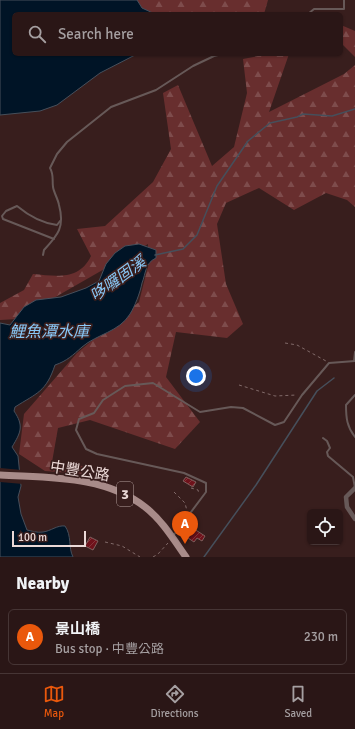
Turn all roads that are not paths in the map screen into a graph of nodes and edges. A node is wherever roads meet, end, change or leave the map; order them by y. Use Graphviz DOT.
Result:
graph roads {
  1 [pos="344,0"];
  2 [pos="310,12"];
  3 [pos="217,56"];
  4 [pos="61,220"];
  5 [pos="54,239"];
  6 [pos="43,255"];
  7 [pos="355,352"];
  8 [pos="354,361"];
  9 [pos="355,395"];
  10 [pos="355,437"];
  11 [pos="323,438"];
  12 [pos="0,475"];
  13 [pos="355,488"];
  14 [pos="355,519"];
  15 [pos="172,537"];
  16 [pos="186,557"];
  1 -- 2 [label="lane"];
  3 -- 4 [label="lane"];
  4 -- 5 [label="lane"];
  4 -- 5 [label="lane"];
  5 -- 6 [label="lane"];
  7 -- 8 [label="lane"];
  8 -- 15 [label="lane"];
  9 -- 10 [label="lane"];
  11 -- 13 [label="lane"];
  12 -- 15 [label="main road, 中豐公路 / 3"];
  13 -- 14 [label="street"];
  15 -- 16 [label="main road, 中豐公路 / 3"];
}
